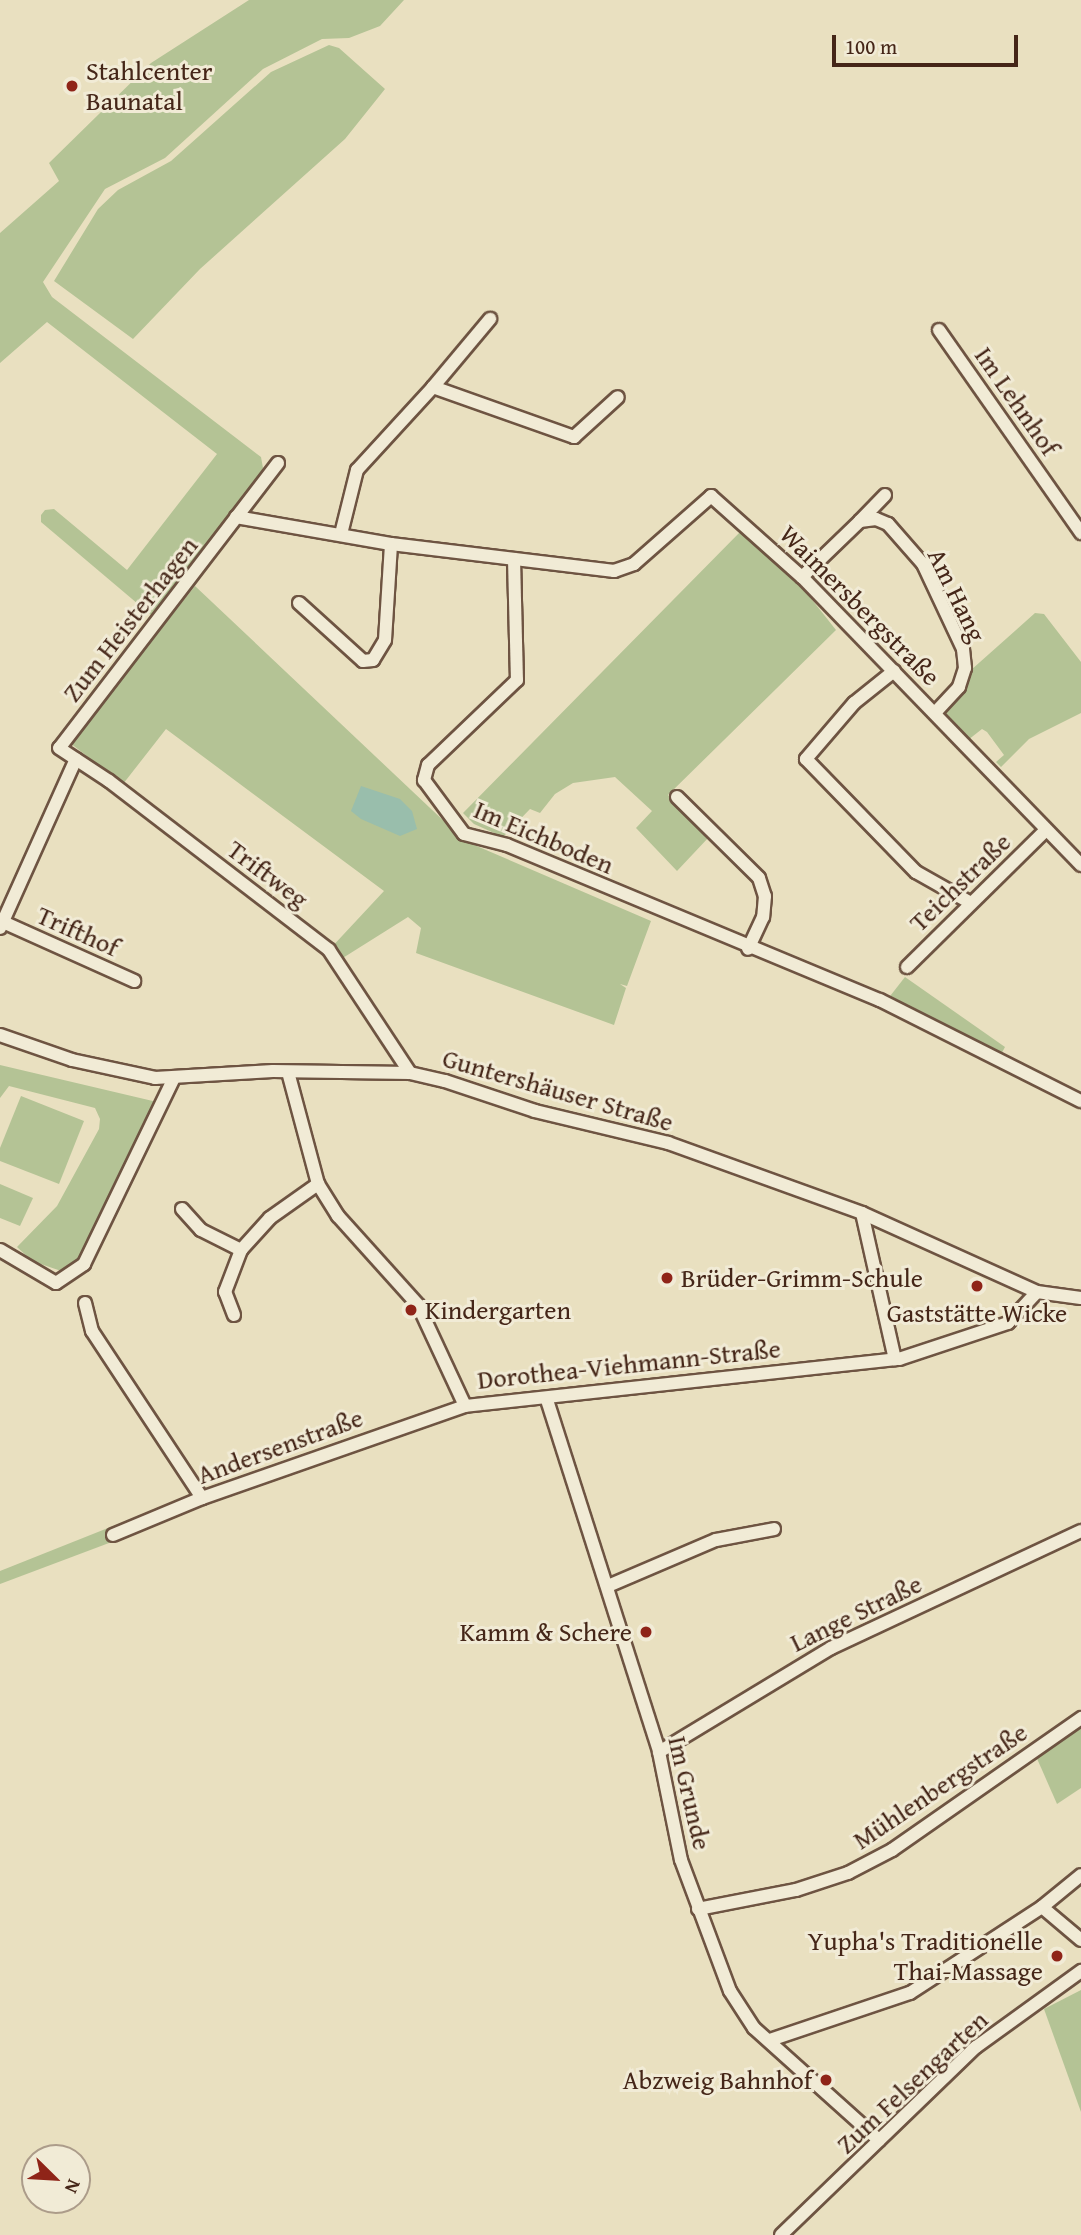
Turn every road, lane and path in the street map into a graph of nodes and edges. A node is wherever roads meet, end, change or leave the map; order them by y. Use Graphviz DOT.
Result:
graph roads {
  1 [pos="490,319"];
  2 [pos="939,330"];
  3 [pos="433,387"];
  4 [pos="618,397"];
  5 [pos="278,463"];
  6 [pos="885,495"];
  7 [pos="236,517"];
  8 [pos="860,521"];
  9 [pos="1081,533"];
  10 [pos="341,534"];
  11 [pos="391,544"];
  12 [pos="514,559"];
  13 [pos="802,577"];
  14 [pos="299,603"];
  15 [pos="894,671"];
  16 [pos="935,713"];
  17 [pos="59,748"];
  18 [pos="76,759"];
  19 [pos="677,797"];
  20 [pos="1046,830"];
  21 [pos="1081,865"];
  22 [pos="971,903"];
  23 [pos="2,925"];
  24 [pos="748,948"];
  25 [pos="907,967"];
  26 [pos="134,981"];
  27 [pos="0,1035"];
  28 [pos="288,1072"];
  29 [pos="411,1073"];
  30 [pos="174,1079"];
  31 [pos="1081,1101"];
  32 [pos="318,1184"];
  33 [pos="182,1209"];
  34 [pos="862,1213"];
  35 [pos="0,1250"];
  36 [pos="241,1250"];
  37 [pos="1037,1292"];
  38 [pos="1081,1298"];
  39 [pos="85,1303"];
  40 [pos="234,1315"];
  41 [pos="895,1359"];
  42 [pos="547,1400"];
  43 [pos="465,1406"];
  44 [pos="202,1498"];
  45 [pos="774,1529"];
  46 [pos="1081,1531"];
  47 [pos="113,1535"];
  48 [pos="608,1586"];
  49 [pos="1081,1718"];
  50 [pos="659,1752"];
  51 [pos="1081,1875"];
  52 [pos="1042,1906"];
  53 [pos="698,1909"];
  54 [pos="1081,1940"];
  55 [pos="1081,1971"];
  56 [pos="770,2040"];
  57 [pos="879,2140"];
  58 [pos="781,2235"];
  1 -- 3 [label="street"];
  2 -- 9 [label="street, Im Lehnhof"];
  3 -- 4 [label="street"];
  3 -- 10 [label="street"];
  5 -- 7 [label="street, Zum Heisterhagen"];
  6 -- 8 [label="street"];
  7 -- 10 [label="street"];
  7 -- 17 [label="street, Zum Heisterhagen"];
  8 -- 13 [label="street"];
  8 -- 16 [label="street, Am Hang"];
  10 -- 11 [label="street"];
  11 -- 12 [label="street"];
  11 -- 14 [label="street"];
  12 -- 13 [label="street, Waimersbergstraße"];
  12 -- 24 [label="street, Im Eichboden"];
  13 -- 15 [label="street, Waimersbergstraße"];
  15 -- 16 [label="street, Waimersbergstraße"];
  15 -- 22 [label="street"];
  16 -- 20 [label="street, Waimersbergstraße"];
  17 -- 18 [label="street, Triftweg"];
  18 -- 23 [label="street, Trifthof"];
  18 -- 29 [label="street, Triftweg"];
  19 -- 24 [label="street"];
  20 -- 21 [label="street, Waimersbergstraße"];
  20 -- 22 [label="street, Teichstraße"];
  22 -- 25 [label="street, Teichstraße"];
  23 -- 26 [label="street, Trifthof"];
  24 -- 31 [label="street, Im Eichboden"];
  27 -- 30 [label="street, Guntershäuser Straße"];
  28 -- 29 [label="street, Guntershäuser Straße"];
  28 -- 30 [label="street, Guntershäuser Straße"];
  28 -- 32 [label="street, Dorothea-Viehmann-Straße"];
  29 -- 34 [label="street, Guntershäuser Straße"];
  30 -- 35 [label="street"];
  32 -- 36 [label="street"];
  32 -- 43 [label="street, Dorothea-Viehmann-Straße"];
  33 -- 36 [label="street"];
  34 -- 37 [label="street, Guntershäuser Straße"];
  34 -- 41 [label="street"];
  36 -- 40 [label="street"];
  37 -- 38 [label="street, Guntershäuser Straße"];
  37 -- 41 [label="street, Dorothea-Viehmann-Straße"];
  39 -- 44 [label="street"];
  41 -- 42 [label="street, Dorothea-Viehmann-Straße"];
  42 -- 43 [label="street, Dorothea-Viehmann-Straße"];
  42 -- 48 [label="street, Im Grunde"];
  43 -- 44 [label="street, Andersenstraße"];
  44 -- 47 [label="street, Andersenstraße"];
  45 -- 48 [label="street"];
  46 -- 50 [label="street, Lange Straße"];
  48 -- 50 [label="street, Im Grunde"];
  49 -- 53 [label="street, Mühlenbergstraße"];
  50 -- 53 [label="street, Im Grunde"];
  51 -- 52 [label="street"];
  52 -- 54 [label="street"];
  52 -- 56 [label="street"];
  53 -- 56 [label="street, Im Grunde"];
  55 -- 57 [label="street, Zum Felsengarten"];
  56 -- 57 [label="street, Im Grunde"];
  57 -- 58 [label="street, Zum Felsengarten"];
}
